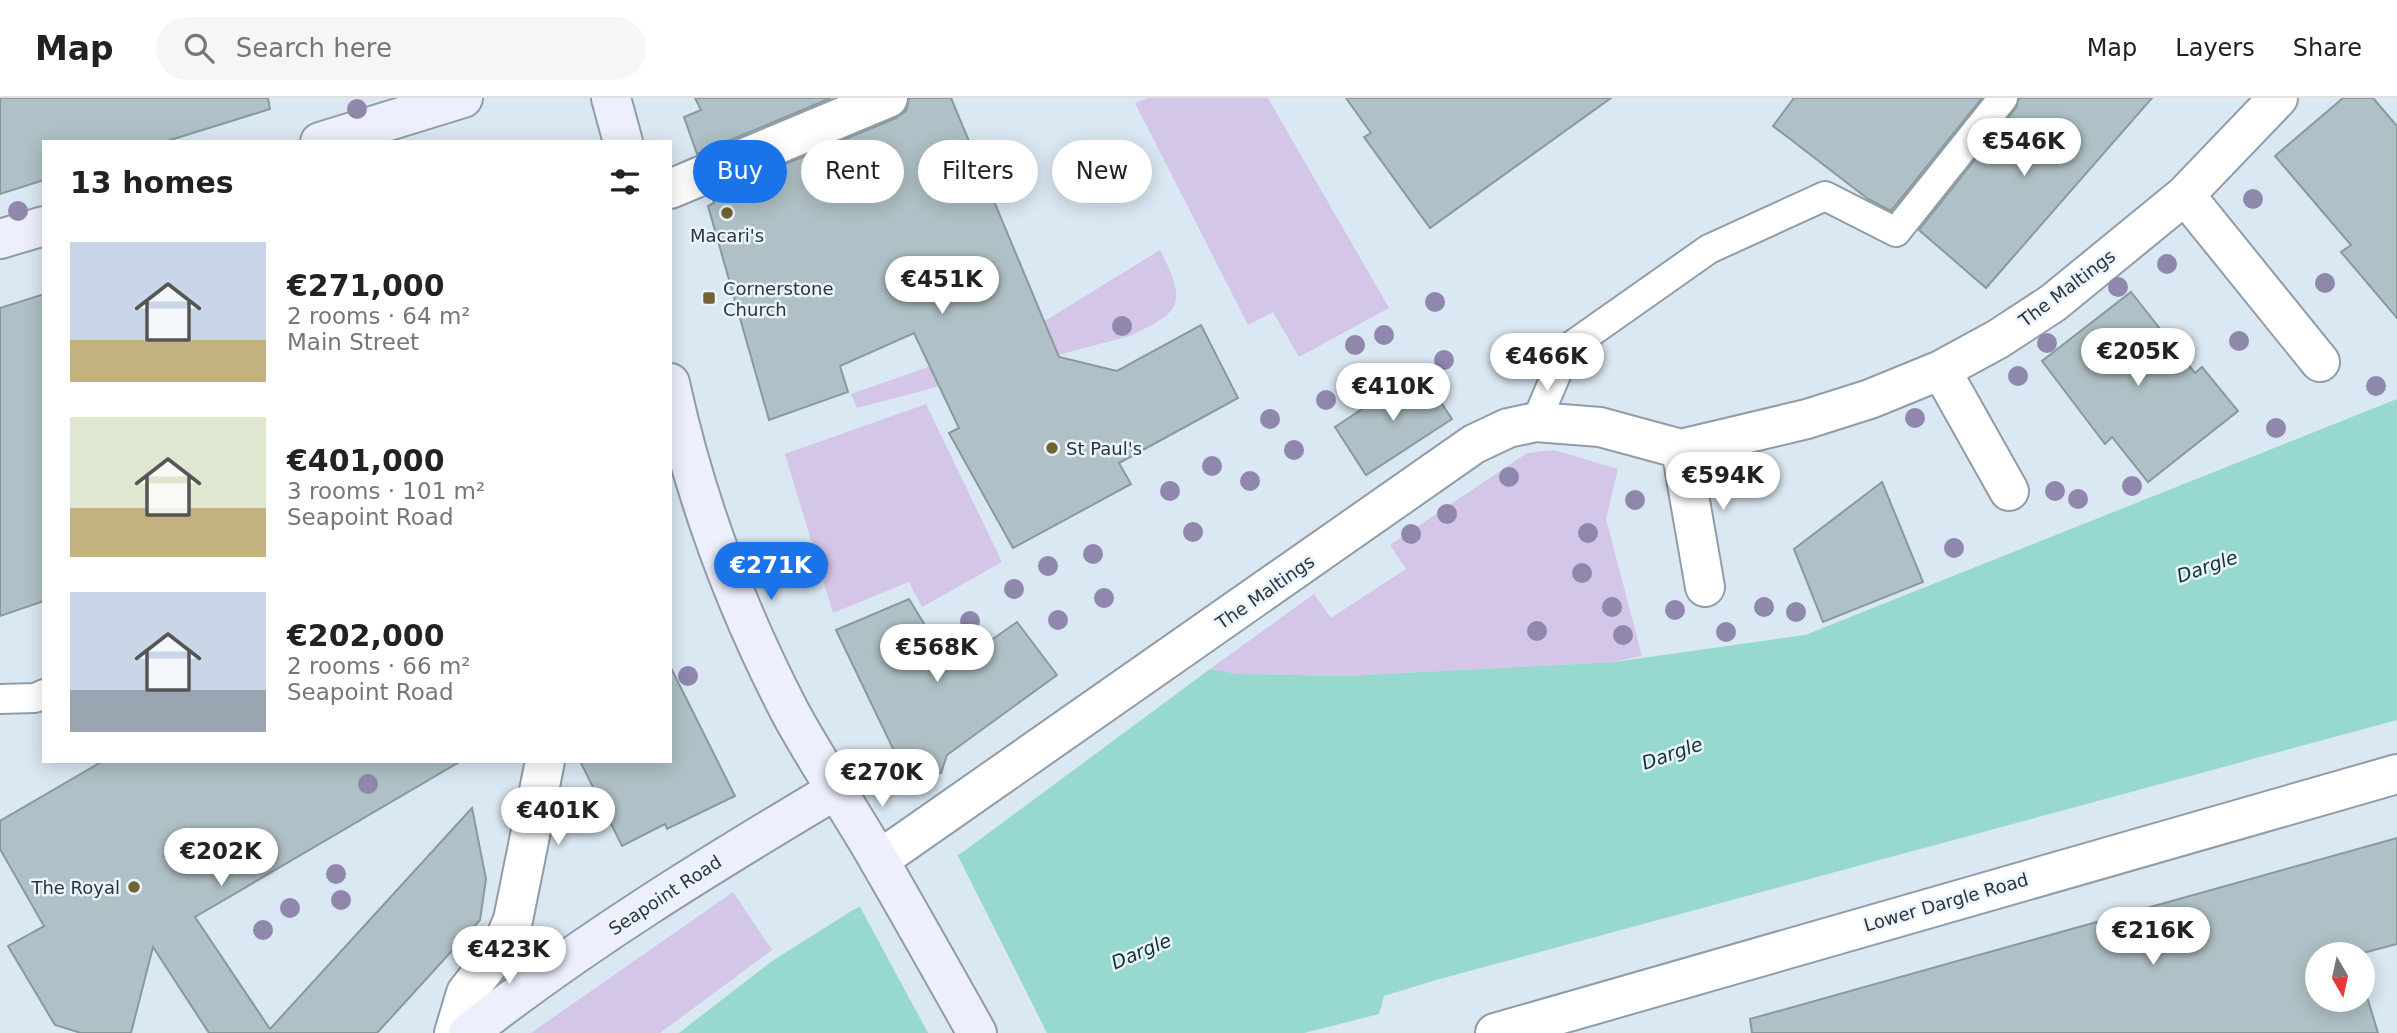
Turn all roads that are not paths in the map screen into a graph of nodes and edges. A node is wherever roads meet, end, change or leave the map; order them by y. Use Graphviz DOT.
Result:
graph roads {
  1 [pos="463,98"];
  2 [pos="611,98"];
  3 [pos="888,98"];
  4 [pos="2003,98"];
  5 [pos="2278,98"];
  6 [pos="326,140"];
  7 [pos="622,140"];
  8 [pos="672,188"];
  9 [pos="2185,195"];
  10 [pos="42,227"];
  11 [pos="0,239"];
  12 [pos="2320,362"];
  13 [pos="1941,370"];
  14 [pos="672,401"];
  15 [pos="1536,422"];
  16 [pos="675,429"];
  17 [pos="1681,449"];
  18 [pos="2008,491"];
  19 [pos="1705,587"];
  20 [pos="42,695"];
  21 [pos="0,699"];
  22 [pos="545,763"];
  23 [pos="2397,774"];
  24 [pos="834,791"];
  25 [pos="886,873"];
  26 [pos="454,1033"];
  27 [pos="468,1033"];
  28 [pos="977,1033"];
  29 [pos="1495,1033"];
  1 -- 6 [label="main road"];
  2 -- 7 [label="main road"];
  3 -- 8 [label="street"];
  4 -- 15 [label="lane"];
  5 -- 9 [label="street, The Maltings"];
  9 -- 12 [label="street"];
  9 -- 13 [label="street, The Maltings"];
  10 -- 11 [label="main road"];
  13 -- 17 [label="street, The Maltings"];
  13 -- 18 [label="street"];
  14 -- 16 [label="main road"];
  15 -- 17 [label="street, The Maltings"];
  15 -- 25 [label="street, The Maltings"];
  16 -- 24 [label="main road"];
  17 -- 19 [label="street"];
  20 -- 21 [label="lane"];
  22 -- 26 [label="street"];
  23 -- 29 [label="street, Lower Dargle Road"];
  24 -- 25 [label="main road"];
  24 -- 27 [label="main road, Seapoint Road"];
  25 -- 28 [label="main road"];
}
